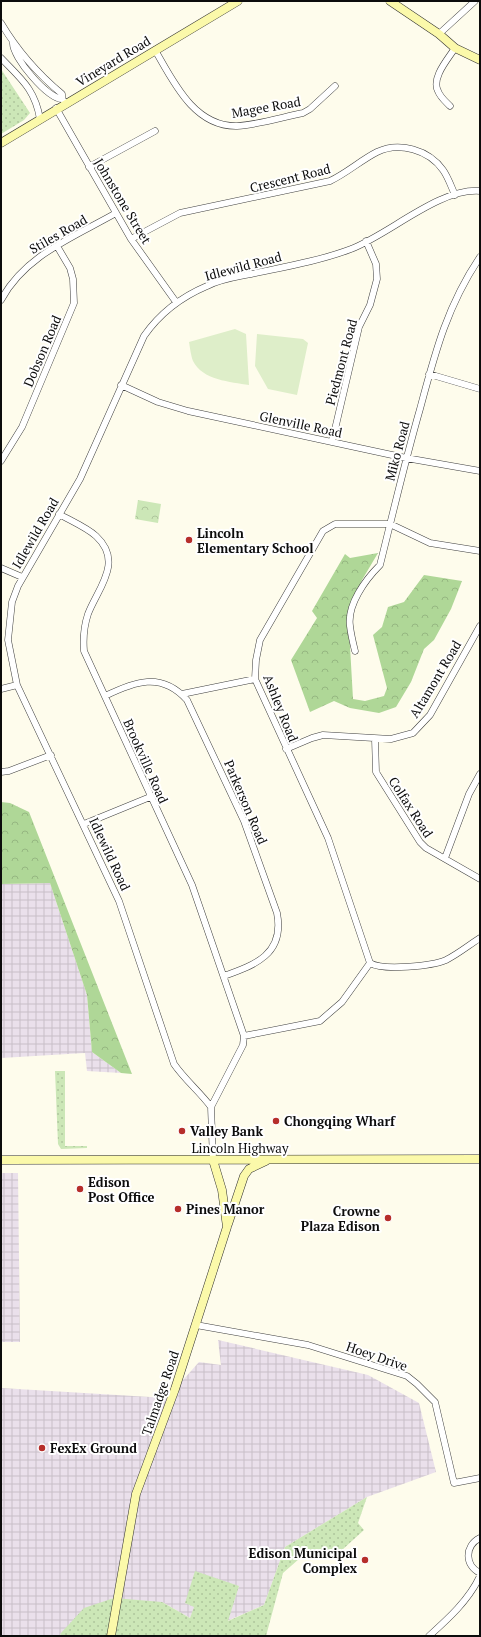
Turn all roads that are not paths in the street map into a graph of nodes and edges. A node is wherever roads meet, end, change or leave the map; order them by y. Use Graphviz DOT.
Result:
graph roads {
  1 [pos="238,1"];
  2 [pos="390,1"];
  3 [pos="475,1"];
  4 [pos="1,23"];
  5 [pos="439,34"];
  6 [pos="456,48"];
  7 [pos="155,50"];
  8 [pos="1,58"];
  9 [pos="480,60"];
  10 [pos="335,86"];
  11 [pos="64,101"];
  12 [pos="450,106"];
  13 [pos="56,108"];
  14 [pos="40,118"];
  15 [pos="155,131"];
  16 [pos="1,143"];
  17 [pos="89,167"];
  18 [pos="480,191"];
  19 [pos="455,195"];
  20 [pos="116,214"];
  21 [pos="131,239"];
  22 [pos="366,241"];
  23 [pos="57,246"];
  24 [pos="479,260"];
  25 [pos="1,300"];
  26 [pos="176,302"];
  27 [pos="429,374"];
  28 [pos="121,385"];
  29 [pos="480,389"];
  30 [pos="332,442"];
  31 [pos="406,458"];
  32 [pos="1,461"];
  33 [pos="480,472"];
  34 [pos="59,514"];
  35 [pos="390,524"];
  36 [pos="480,551"];
  37 [pos="1,568"];
  38 [pos="22,577"];
  39 [pos="480,626"];
  40 [pos="355,652"];
  41 [pos="255,679"];
  42 [pos="17,685"];
  43 [pos="1,689"];
  44 [pos="182,694"];
  45 [pos="105,696"];
  46 [pos="375,739"];
  47 [pos="286,748"];
  48 [pos="52,755"];
  49 [pos="1,772"];
  50 [pos="480,774"];
  51 [pos="150,797"];
  52 [pos="84,824"];
  53 [pos="445,858"];
  54 [pos="480,879"];
  55 [pos="480,938"];
  56 [pos="370,963"];
  57 [pos="224,976"];
  58 [pos="244,1036"];
  59 [pos="211,1108"];
  60 [pos="270,1159"];
  61 [pos="480,1159"];
  62 [pos="1,1160"];
  63 [pos="213,1160"];
  64 [pos="227,1227"];
  65 [pos="196,1325"];
  66 [pos="480,1478"];
  67 [pos="480,1538"];
  68 [pos="480,1575"];
  69 [pos="111,1636"];
  70 [pos="429,1636"];
  1 -- 7 [label="street, Vineyard Road"];
  2 -- 5 [label="street"];
  3 -- 5 [label="street"];
  4 -- 11 [label="street"];
  5 -- 6 [label="street"];
  6 -- 9 [label="street"];
  6 -- 12 [label="street"];
  7 -- 10 [label="street, Magee Road"];
  7 -- 11 [label="street, Vineyard Road"];
  8 -- 14 [label="street"];
  11 -- 13 [label="street, Vineyard Road"];
  13 -- 14 [label="street, Vineyard Road"];
  13 -- 17 [label="street, Johnstone Street"];
  14 -- 16 [label="street, Vineyard Road"];
  15 -- 17 [label="street"];
  17 -- 20 [label="street, Johnstone Street"];
  18 -- 19 [label="street, Idlewild Road"];
  19 -- 21 [label="street, Crescent Road"];
  19 -- 22 [label="street, Idlewild Road"];
  20 -- 21 [label="street, Johnstone Street"];
  20 -- 23 [label="street, Stiles Road"];
  21 -- 26 [label="street, Johnstone Street"];
  22 -- 26 [label="street, Idlewild Road"];
  22 -- 30 [label="street, Piedmont Road"];
  23 -- 25 [label="street, Stiles Road"];
  23 -- 32 [label="street, Dobson Road"];
  24 -- 27 [label="street, Miko Road"];
  26 -- 28 [label="street, Idlewild Road"];
  27 -- 29 [label="street"];
  27 -- 31 [label="street, Miko Road"];
  28 -- 30 [label="street, Glenville Road"];
  28 -- 34 [label="street, Idlewild Road"];
  30 -- 31 [label="street, Glenville Road"];
  31 -- 33 [label="street, Glenville Road"];
  31 -- 35 [label="street, Miko Road"];
  34 -- 38 [label="street, Idlewild Road"];
  34 -- 45 [label="street, Brookville Road"];
  35 -- 36 [label="street, Ashley Road"];
  35 -- 40 [label="street, Miko Road"];
  35 -- 41 [label="street, Ashley Road"];
  37 -- 38 [label="street"];
  38 -- 42 [label="street, Idlewild Road"];
  39 -- 46 [label="street, Altamont Road"];
  41 -- 44 [label="street"];
  41 -- 47 [label="street, Ashley Road"];
  42 -- 43 [label="street"];
  42 -- 48 [label="street, Idlewild Road"];
  44 -- 45 [label="street"];
  44 -- 57 [label="street, Parkerson Road"];
  45 -- 51 [label="street, Brookville Road"];
  46 -- 47 [label="street, Altamont Road"];
  46 -- 53 [label="street, Colfax Road"];
  47 -- 56 [label="street, Ashley Road"];
  48 -- 49 [label="street"];
  48 -- 52 [label="street, Idlewild Road"];
  50 -- 53 [label="street"];
  51 -- 52 [label="street"];
  51 -- 57 [label="street, Brookville Road"];
  52 -- 59 [label="street, Idlewild Road"];
  53 -- 54 [label="street, Colfax Road"];
  55 -- 56 [label="street"];
  56 -- 58 [label="street"];
  57 -- 58 [label="street, Brookville Road"];
  58 -- 59 [label="street"];
  59 -- 63 [label="street"];
  60 -- 61 [label="street, Lincoln Highway"];
  60 -- 63 [label="street, Lincoln Highway"];
  60 -- 64 [label="street"];
  62 -- 63 [label="street, Lincoln Highway"];
  63 -- 64 [label="street, Talmadge Road"];
  64 -- 65 [label="street, Talmadge Road"];
  65 -- 66 [label="street, Hoey Drive"];
  65 -- 69 [label="street, Talmadge Road"];
  67 -- 68 [label="street"];
  68 -- 70 [label="street"];
}
